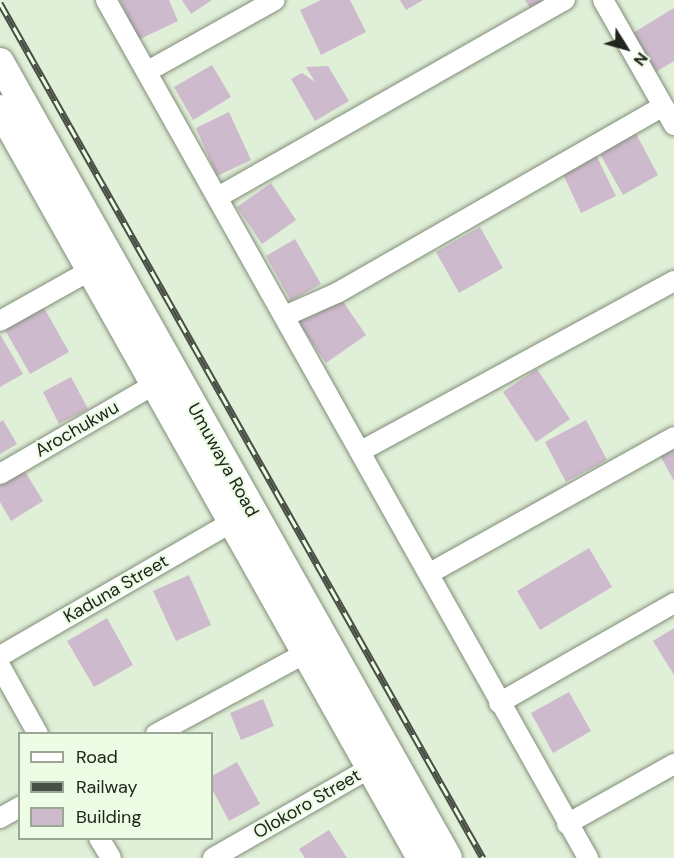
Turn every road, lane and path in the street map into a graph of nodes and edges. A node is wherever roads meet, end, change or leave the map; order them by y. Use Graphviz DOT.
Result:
graph roads {
  1 [pos="106,0"];
  2 [pos="275,0"];
  3 [pos="565,0"];
  4 [pos="612,3"];
  5 [pos="0,62"];
  6 [pos="148,71"];
  7 [pos="663,106"];
  8 [pos="0,109"];
  9 [pos="674,125"];
  10 [pos="17,139"];
  11 [pos="218,197"];
  12 [pos="91,270"];
  13 [pos="674,281"];
  14 [pos="285,316"];
  15 [pos="0,321"];
  16 [pos="155,384"];
  17 [pos="674,437"];
  18 [pos="361,451"];
  19 [pos="0,474"];
  20 [pos="242,516"];
  21 [pos="430,573"];
  22 [pos="674,603"];
  23 [pos="306,653"];
  24 [pos="0,656"];
  25 [pos="0,666"];
  26 [pos="499,703"];
  27 [pos="37,732"];
  28 [pos="160,732"];
  29 [pos="674,764"];
  30 [pos="370,768"];
  31 [pos="18,808"];
  32 [pos="0,818"];
  33 [pos="567,824"];
  34 [pos="100,840"];
  35 [pos="111,858"];
  36 [pos="213,858"];
  37 [pos="421,858"];
  38 [pos="448,858"];
  39 [pos="588,858"];
  1 -- 6 [label="street"];
  2 -- 6 [label="street"];
  3 -- 11 [label="street"];
  4 -- 7 [label="street"];
  5 -- 10 [label="street, Umuwaya Road"];
  6 -- 11 [label="street"];
  7 -- 9 [label="street"];
  7 -- 14 [label="street"];
  8 -- 10 [label="street, Umuwaya Road"];
  10 -- 12 [label="street, Umuwaya Road"];
  10 -- 20 [label="street, Umuwaya Road"];
  11 -- 14 [label="street"];
  12 -- 15 [label="street"];
  12 -- 16 [label="street, Umuwaya Road"];
  13 -- 18 [label="street"];
  14 -- 18 [label="street"];
  16 -- 19 [label="street, Arochukwu"];
  16 -- 20 [label="street, Umuwaya Road"];
  17 -- 21 [label="street"];
  18 -- 21 [label="street"];
  20 -- 23 [label="street, Umuwaya Road"];
  20 -- 24 [label="street, Kaduna Street"];
  20 -- 38 [label="street, Umuwaya Road"];
  21 -- 26 [label="street"];
  22 -- 26 [label="street"];
  23 -- 28 [label="street"];
  23 -- 30 [label="street, Umuwaya Road"];
  25 -- 27 [label="street"];
  26 -- 33 [label="street"];
  29 -- 33 [label="street"];
  30 -- 36 [label="street, Olokoro Street"];
  30 -- 37 [label="street, Umuwaya Road"];
  31 -- 32 [label="street"];
  33 -- 39 [label="street"];
  34 -- 35 [label="street"];
}
